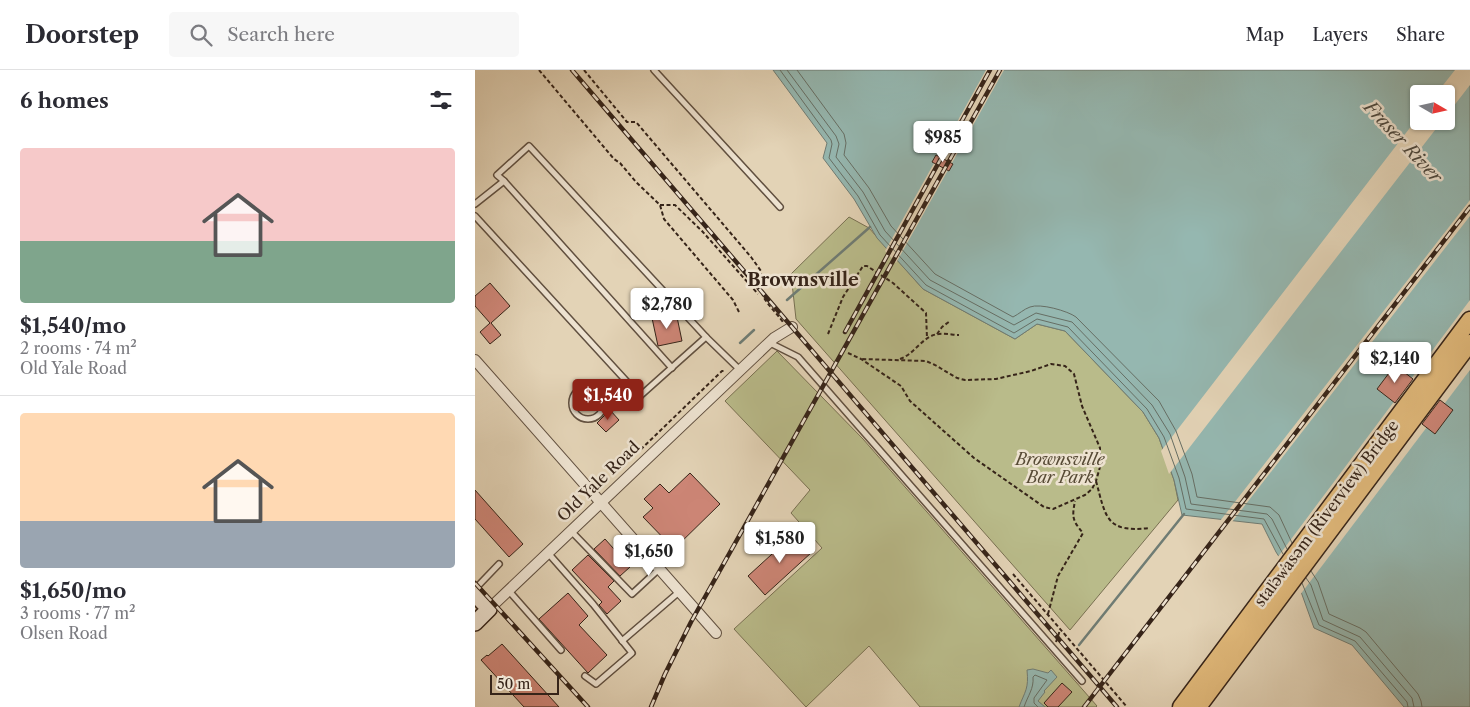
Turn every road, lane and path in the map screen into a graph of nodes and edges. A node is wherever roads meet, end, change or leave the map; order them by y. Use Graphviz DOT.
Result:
graph roads {
  1 [pos="539,70"];
  2 [pos="584,70"];
  3 [pos="654,70"];
  4 [pos="504,181"];
  5 [pos="475,204"];
  6 [pos="660,205"];
  7 [pos="780,207"];
  8 [pos="475,216"];
  9 [pos="758,294"];
  10 [pos="740,314"];
  11 [pos="1470,320"];
  12 [pos="950,322"];
  13 [pos="789,329"];
  14 [pos="828,334"];
  15 [pos="937,334"];
  16 [pos="959,335"];
  17 [pos="706,337"];
  18 [pos="927,338"];
  19 [pos="768,342"];
  20 [pos="1470,343"];
  21 [pos="847,353"];
  22 [pos="861,359"];
  23 [pos="475,360"];
  24 [pos="898,360"];
  25 [pos="672,368"];
  26 [pos="740,370"];
  27 [pos="640,396"];
  28 [pos="604,402"];
  29 [pos="1096,481"];
  30 [pos="1075,500"];
  31 [pos="601,503"];
  32 [pos="1150,528"];
  33 [pos="571,531"];
  34 [pos="548,553"];
  35 [pos="499,564"];
  36 [pos="659,569"];
  37 [pos="1013,574"];
  38 [pos="475,589"];
  39 [pos="509,591"];
  40 [pos="679,592"];
  41 [pos="475,594"];
  42 [pos="489,609"];
  43 [pos="1048,614"];
  44 [pos="475,623"];
  45 [pos="1061,628"];
  46 [pos="716,634"];
  47 [pos="622,641"];
  48 [pos="1053,648"];
  49 [pos="561,650"];
  50 [pos="585,676"];
  51 [pos="1081,681"];
  52 [pos="1127,707"];
  53 [pos="1181,707"];
  54 [pos="1198,707"];
  1 -- 6 [label="path"];
  2 -- 13 [label="path"];
  3 -- 7 [label="lane"];
  4 -- 5 [label="lane"];
  4 -- 17 [label="lane"];
  4 -- 25 [label="lane"];
  6 -- 9 [label="path"];
  6 -- 10 [label="path"];
  8 -- 27 [label="lane"];
  11 -- 53 [label="main road, stal̕əw̓asəm (Riverview) Bridge"];
  12 -- 15 [label="path"];
  13 -- 19 [label="street, Old Yale Road"];
  14 -- 18 [label="path"];
  15 -- 16 [label="path"];
  15 -- 18 [label="path"];
  17 -- 25 [label="lane"];
  17 -- 26 [label="lane"];
  18 -- 24 [label="path"];
  19 -- 26 [label="street, Old Yale Road"];
  19 -- 48 [label="lane"];
  20 -- 54 [label="main road, stal̕əw̓asəm (Riverview) Bridge"];
  21 -- 22 [label="path"];
  22 -- 24 [label="path"];
  22 -- 30 [label="path"];
  23 -- 31 [label="street"];
  24 -- 29 [label="path"];
  25 -- 27 [label="lane"];
  26 -- 31 [label="street, Old Yale Road"];
  27 -- 28 [label="lane"];
  28 -- 28 [label="lane"];
  29 -- 30 [label="path"];
  29 -- 32 [label="path"];
  30 -- 43 [label="path"];
  31 -- 33 [label="street, Old Yale Road"];
  31 -- 36 [label="street"];
  33 -- 34 [label="street, Old Yale Road"];
  33 -- 36 [label="lane"];
  34 -- 39 [label="street, Old Yale Road"];
  34 -- 47 [label="lane"];
  35 -- 38 [label="lane"];
  36 -- 40 [label="street"];
  37 -- 43 [label="path"];
  39 -- 42 [label="street, Old Yale Road"];
  39 -- 49 [label="lane"];
  40 -- 46 [label="street"];
  40 -- 47 [label="lane"];
  41 -- 42 [label="street"];
  42 -- 44 [label="street, Old Yale Road"];
  43 -- 45 [label="path"];
  45 -- 48 [label="path"];
  45 -- 52 [label="path"];
  47 -- 50 [label="lane"];
  48 -- 51 [label="lane"];
}
